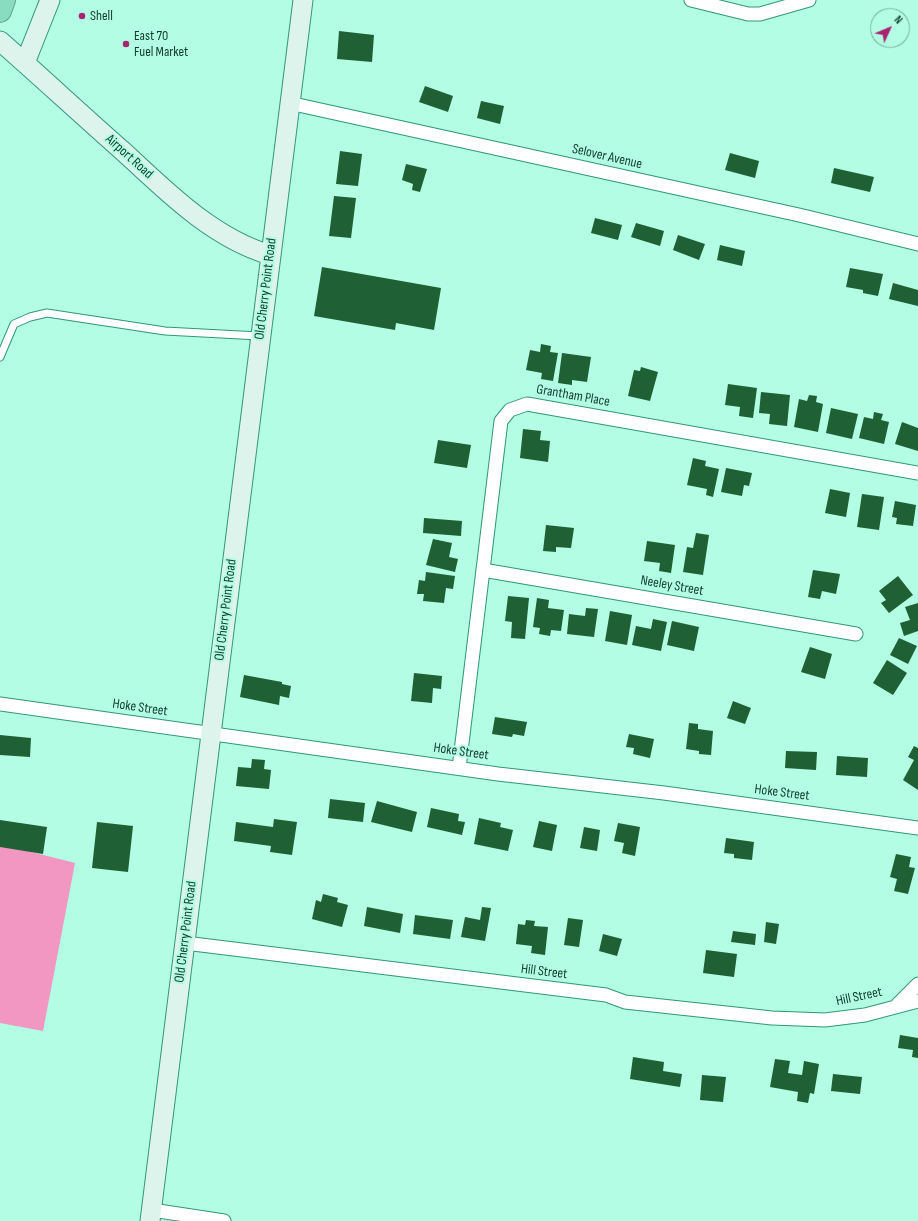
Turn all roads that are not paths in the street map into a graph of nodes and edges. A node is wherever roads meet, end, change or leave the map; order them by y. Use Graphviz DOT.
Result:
graph roads {
  1 [pos="4,0"];
  2 [pos="50,0"];
  3 [pos="302,0"];
  4 [pos="691,0"];
  5 [pos="809,0"];
  6 [pos="0,11"];
  7 [pos="0,42"];
  8 [pos="25,63"];
  9 [pos="289,103"];
  10 [pos="918,244"];
  11 [pos="270,255"];
  12 [pos="259,336"];
  13 [pos="0,357"];
  14 [pos="918,473"];
  15 [pos="483,570"];
  16 [pos="856,634"];
  17 [pos="0,704"];
  18 [pos="211,735"];
  19 [pos="459,768"];
  20 [pos="918,828"];
  21 [pos="185,943"];
  22 [pos="918,984"];
  23 [pos="918,1001"];
  24 [pos="897,1005"];
  25 [pos="151,1215"];
  26 [pos="224,1221"];
  1 -- 6 [label="highway"];
  2 -- 8 [label="street"];
  3 -- 9 [label="street, Old Cherry Point Road"];
  4 -- 5 [label="street"];
  7 -- 8 [label="street, Airport Road"];
  8 -- 11 [label="street, Airport Road"];
  9 -- 10 [label="street, Selover Avenue"];
  9 -- 11 [label="street, Old Cherry Point Road"];
  11 -- 12 [label="street, Old Cherry Point Road"];
  12 -- 13 [label="lane"];
  12 -- 18 [label="street, Old Cherry Point Road"];
  14 -- 15 [label="street, Grantham Place"];
  15 -- 16 [label="street, Neeley Street"];
  15 -- 19 [label="street, Grantham Place"];
  17 -- 18 [label="street, Hoke Street"];
  18 -- 19 [label="street, Hoke Street"];
  18 -- 21 [label="street, Old Cherry Point Road"];
  19 -- 20 [label="street, Hoke Street"];
  21 -- 24 [label="street, Hill Street"];
  21 -- 25 [label="street, Old Cherry Point Road"];
  22 -- 24 [label="street"];
  23 -- 24 [label="street, Hill Street"];
  25 -- 26 [label="street"];
}
